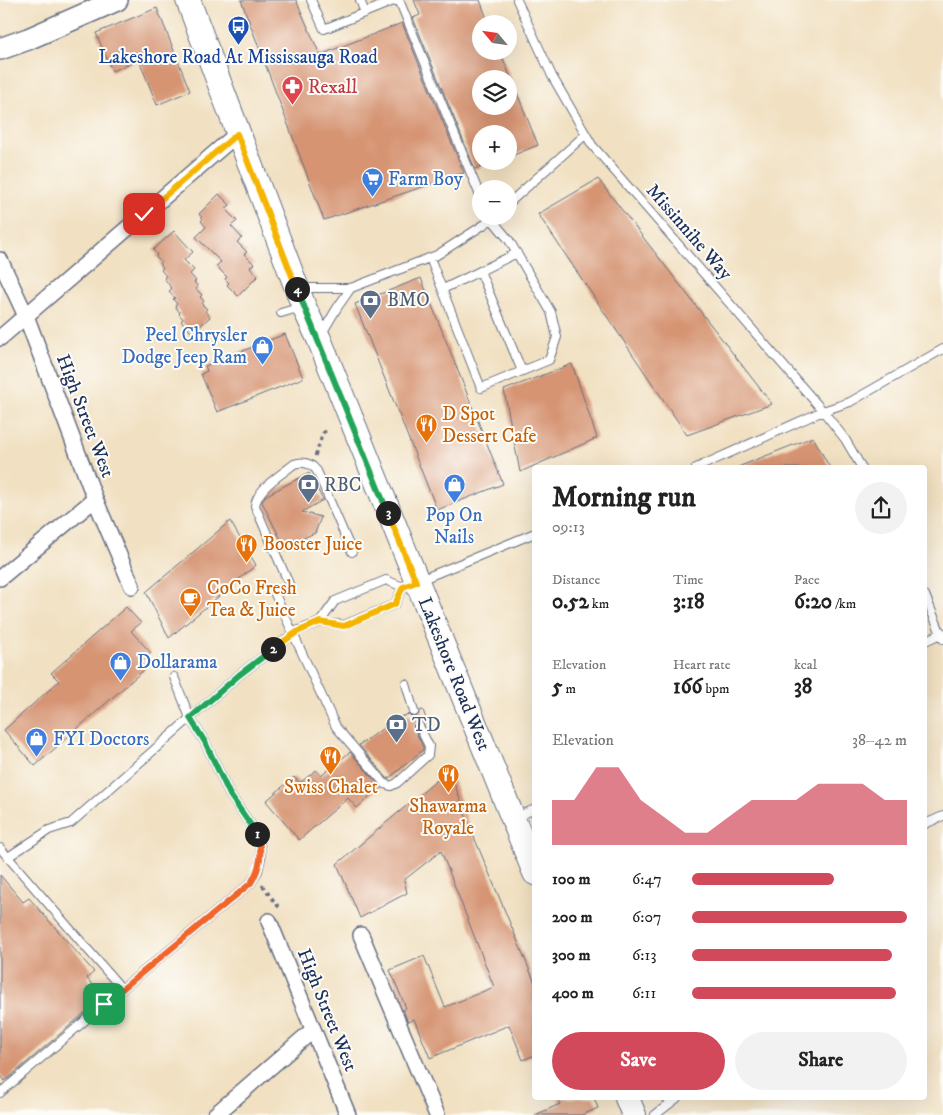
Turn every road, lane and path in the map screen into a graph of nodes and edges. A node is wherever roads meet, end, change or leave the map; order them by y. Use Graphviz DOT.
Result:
graph roads {
  1 [pos="117,0"];
  2 [pos="188,0"];
  3 [pos="311,0"];
  4 [pos="360,0"];
  5 [pos="398,0"];
  6 [pos="517,0"];
  7 [pos="365,13"];
  8 [pos="0,50"];
  9 [pos="237,134"];
  10 [pos="586,135"];
  11 [pos="473,180"];
  12 [pos="517,196"];
  13 [pos="479,225"];
  14 [pos="497,225"];
  15 [pos="516,253"];
  16 [pos="430,258"];
  17 [pos="0,260"];
  18 [pos="480,271"];
  19 [pos="352,288"];
  20 [pos="443,289"];
  21 [pos="300,297"];
  22 [pos="281,313"];
  23 [pos="26,316"];
  24 [pos="0,338"];
  25 [pos="318,339"];
  26 [pos="943,349"];
  27 [pos="522,371"];
  28 [pos="822,411"];
  29 [pos="327,430"];
  30 [pos="703,465"];
  31 [pos="860,465"];
  32 [pos="312,466"];
  33 [pos="95,499"];
  34 [pos="532,534"];
  35 [pos="352,552"];
  36 [pos="0,578"];
  37 [pos="289,584"];
  38 [pos="410,585"];
  39 [pos="132,586"];
  40 [pos="274,592"];
  41 [pos="927,600"];
  42 [pos="320,622"];
  43 [pos="293,634"];
  44 [pos="942,635"];
  45 [pos="927,640"];
  46 [pos="174,678"];
  47 [pos="406,684"];
  48 [pos="414,712"];
  49 [pos="190,718"];
  50 [pos="420,726"];
  51 [pos="532,809"];
  52 [pos="943,816"];
  53 [pos="512,818"];
  54 [pos="927,823"];
  55 [pos="0,848"];
  56 [pos="8,857"];
  57 [pos="532,866"];
  58 [pos="255,876"];
  59 [pos="269,921"];
  60 [pos="361,935"];
  61 [pos="122,989"];
  62 [pos="313,1030"];
  63 [pos="0,1092"];
  64 [pos="628,1100"];
  65 [pos="674,1100"];
  66 [pos="214,1115"];
  67 [pos="348,1115"];
  68 [pos="437,1115"];
  69 [pos="634,1115"];
  70 [pos="655,1115"];
  1 -- 8 [label="main road"];
  2 -- 9 [label="main road, Lakeshore Road West"];
  3 -- 7 [label="lane"];
  4 -- 7 [label="lane"];
  5 -- 7 [label="lane"];
  5 -- 11 [label="lane"];
  6 -- 10 [label="lane, Missinnihe Way"];
  9 -- 21 [label="main road, Lakeshore Road West"];
  9 -- 23 [label="street"];
  10 -- 12 [label="lane"];
  10 -- 28 [label="lane, Missinnihe Way"];
  13 -- 16 [label="lane"];
  14 -- 15 [label="lane"];
  15 -- 18 [label="lane"];
  15 -- 27 [label="lane"];
  16 -- 19 [label="lane"];
  16 -- 20 [label="lane"];
  17 -- 23 [label="street, High Street West"];
  18 -- 20 [label="lane"];
  18 -- 27 [label="lane"];
  19 -- 21 [label="lane"];
  19 -- 25 [label="lane"];
  20 -- 27 [label="lane"];
  21 -- 22 [label="lane"];
  21 -- 25 [label="main road, Lakeshore Road West"];
  23 -- 24 [label="street"];
  23 -- 33 [label="street, High Street West"];
  25 -- 38 [label="main road, Lakeshore Road West"];
  26 -- 28 [label="lane"];
  28 -- 30 [label="lane"];
  28 -- 31 [label="lane, Missinnihe Way"];
  29 -- 32 [label="path"];
  32 -- 35 [label="lane"];
  32 -- 37 [label="lane"];
  33 -- 36 [label="street"];
  33 -- 39 [label="street, High Street West"];
  34 -- 38 [label="lane"];
  38 -- 42 [label="lane"];
  38 -- 42 [label="lane"];
  38 -- 53 [label="main road, Lakeshore Road West"];
  40 -- 43 [label="lane"];
  41 -- 44 [label="lane"];
  42 -- 43 [label="lane"];
  43 -- 49 [label="lane"];
  43 -- 50 [label="lane"];
  44 -- 45 [label="lane"];
  46 -- 49 [label="lane"];
  47 -- 48 [label="lane"];
  49 -- 56 [label="lane"];
  49 -- 58 [label="lane"];
  51 -- 53 [label="lane"];
  52 -- 54 [label="lane"];
  53 -- 57 [label="main road, Lakeshore Road West"];
  55 -- 56 [label="lane"];
  56 -- 61 [label="lane"];
  58 -- 59 [label="path"];
  58 -- 61 [label="lane"];
  59 -- 62 [label="street, High Street West"];
  60 -- 68 [label="street"];
  61 -- 63 [label="lane"];
  62 -- 66 [label="street"];
  62 -- 67 [label="street, High Street West"];
  64 -- 69 [label="main road"];
  65 -- 70 [label="lane"];
}
